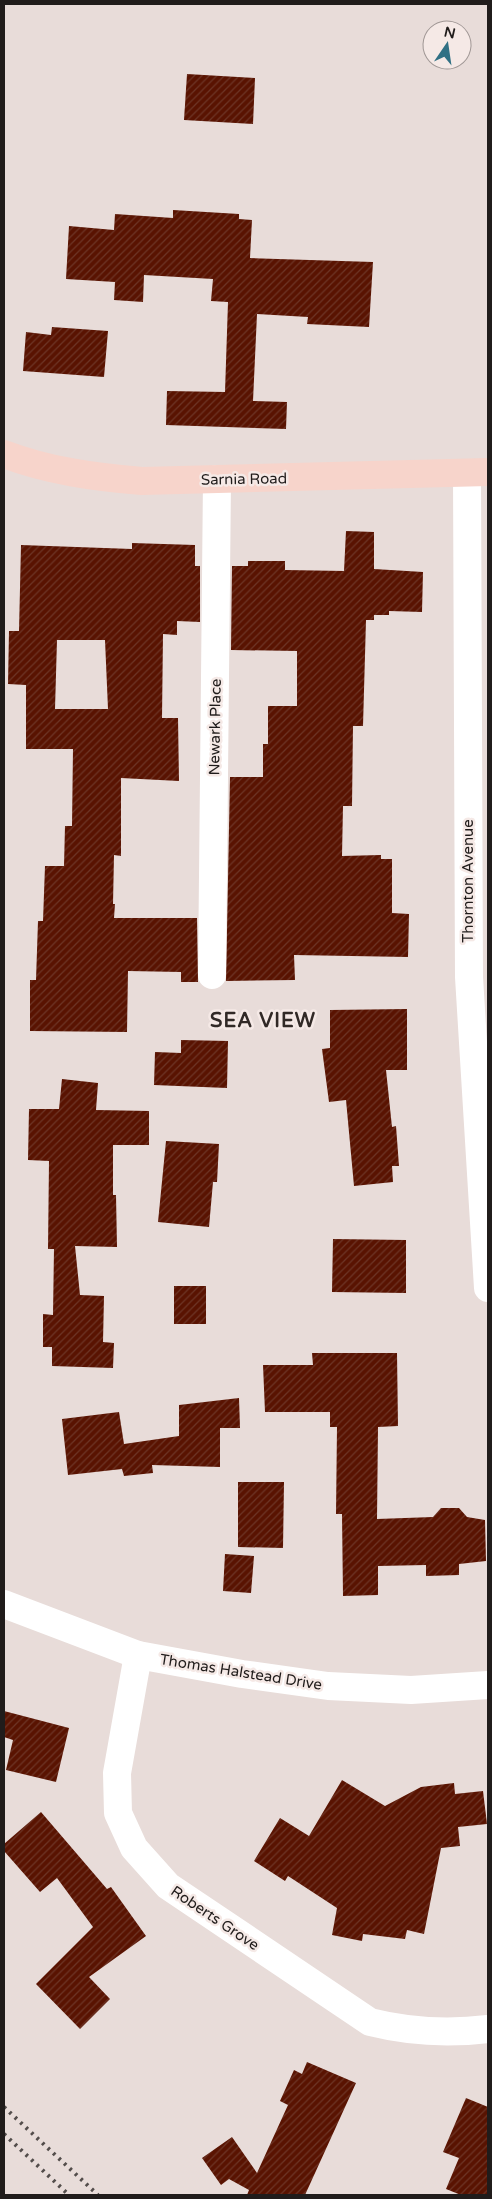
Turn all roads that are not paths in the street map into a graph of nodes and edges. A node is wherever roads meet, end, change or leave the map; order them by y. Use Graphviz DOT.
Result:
graph roads {
  1 [pos="4,454"];
  2 [pos="478,472"];
  3 [pos="217,479"];
  4 [pos="212,975"];
  5 [pos="488,1288"];
  6 [pos="4,1604"];
  7 [pos="138,1655"];
  8 [pos="488,1685"];
  9 [pos="488,2029"];
  1 -- 3 [label="main road, Sarnia Road"];
  2 -- 3 [label="main road, Sarnia Road"];
  2 -- 5 [label="street, Thornton Avenue"];
  3 -- 4 [label="street, Newark Place"];
  6 -- 7 [label="street, Thomas Halstead Drive"];
  7 -- 8 [label="street, Thomas Halstead Drive"];
  7 -- 9 [label="street, Roberts Grove"];
}
